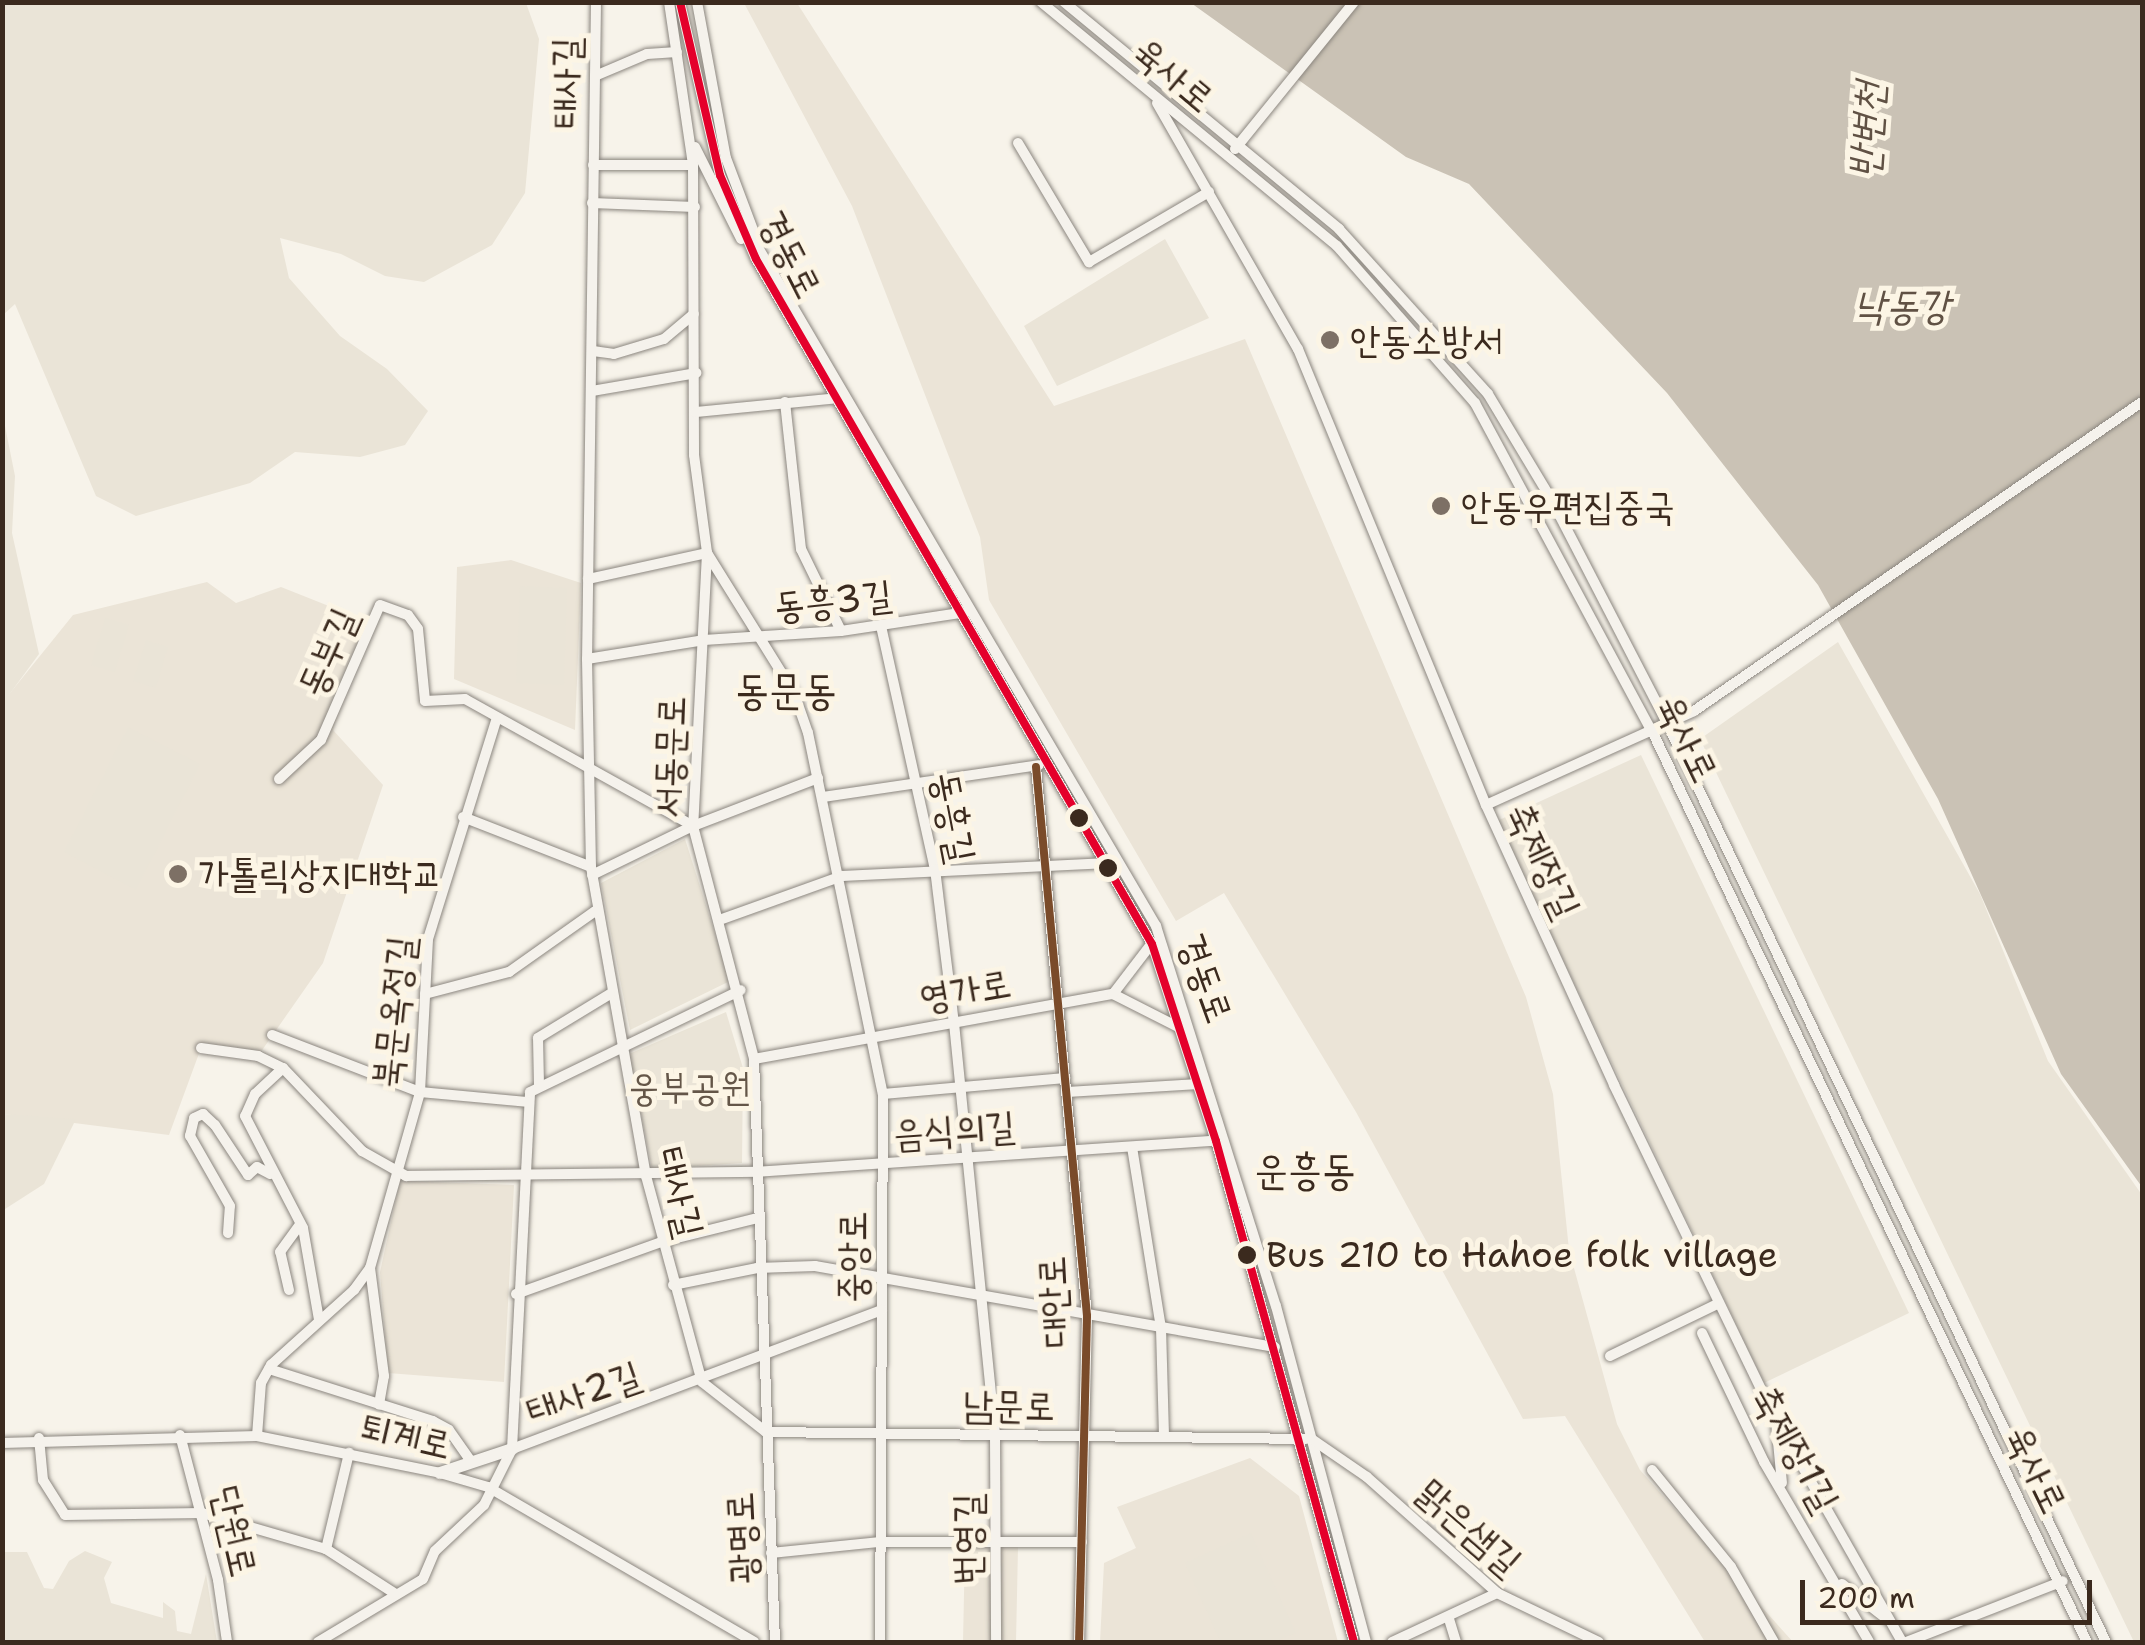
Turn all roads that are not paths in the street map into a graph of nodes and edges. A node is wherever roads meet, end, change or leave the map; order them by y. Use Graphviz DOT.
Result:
graph roads {
  1 [pos="596,2"];
  2 [pos="669,2"];
  3 [pos="680,2"];
  4 [pos="697,2"];
  5 [pos="1041,2"];
  6 [pos="1064,2"];
  7 [pos="1354,2"];
  8 [pos="678,52"];
  9 [pos="595,76"];
  10 [pos="1151,94"];
  11 [pos="691,137"];
  12 [pos="1018,143"];
  13 [pos="1239,145"];
  14 [pos="1228,158"];
  15 [pos="694,164"];
  16 [pos="593,166"];
  17 [pos="1210,192"];
  18 [pos="592,203"];
  19 [pos="695,206"];
  20 [pos="760,257"];
  21 [pos="694,314"];
  22 [pos="593,351"];
  23 [pos="696,373"];
  24 [pos="592,392"];
  25 [pos="841,396"];
  26 [pos="785,402"];
  27 [pos="2142,402"];
  28 [pos="696,412"];
  29 [pos="707,552"];
  30 [pos="588,579"];
  31 [pos="968,611"];
  32 [pos="880,626"];
  33 [pos="842,631"];
  34 [pos="758,638"];
  35 [pos="704,640"];
  36 [pos="587,659"];
  37 [pos="498,716"];
  38 [pos="1668,725"];
  39 [pos="1653,733"];
  40 [pos="1054,756"];
  41 [pos="588,764"];
  42 [pos="1036,768"];
  43 [pos="818,778"];
  44 [pos="279,779"];
  45 [pos="918,786"];
  46 [pos="823,797"];
  47 [pos="1486,806"];
  48 [pos="463,817"];
  49 [pos="692,826"];
  50 [pos="1108,863"];
  51 [pos="1046,865"];
  52 [pos="935,869"];
  53 [pos="591,871"];
  54 [pos="842,876"];
  55 [pos="595,911"];
  56 [pos="722,919"];
  57 [pos="1156,940"];
  58 [pos="741,990"];
  59 [pos="425,994"];
  60 [pos="610,994"];
  61 [pos="1113,994"];
  62 [pos="1058,1004"];
  63 [pos="954,1022"];
  64 [pos="1182,1029"];
  65 [pos="272,1035"];
  66 [pos="874,1037"];
  67 [pos="620,1047"];
  68 [pos="201,1048"];
  69 [pos="754,1059"];
  70 [pos="283,1068"];
  71 [pos="1065,1078"];
  72 [pos="1199,1084"];
  73 [pos="540,1085"];
  74 [pos="960,1087"];
  75 [pos="420,1092"];
  76 [pos="1066,1092"];
  77 [pos="883,1094"];
  78 [pos="527,1102"];
  79 [pos="1216,1141"];
  80 [pos="1132,1147"];
  81 [pos="1072,1151"];
  82 [pos="967,1158"];
  83 [pos="883,1164"];
  84 [pos="756,1172"];
  85 [pos="270,1175"];
  86 [pos="395,1175"];
  87 [pos="523,1176"];
  88 [pos="646,1176"];
  89 [pos="756,1218"];
  90 [pos="300,1224"];
  91 [pos="228,1233"];
  92 [pos="661,1242"];
  93 [pos="370,1268"];
  94 [pos="758,1268"];
  95 [pos="881,1278"];
  96 [pos="673,1284"];
  97 [pos="289,1290"];
  98 [pos="516,1294"];
  99 [pos="982,1296"];
  100 [pos="1718,1303"];
  101 [pos="882,1310"];
  102 [pos="1087,1316"];
  103 [pos="319,1321"];
  104 [pos="1161,1328"];
  105 [pos="1702,1333"];
  106 [pos="1276,1347"];
  107 [pos="1610,1356"];
  108 [pos="762,1358"];
  109 [pos="269,1369"];
  110 [pos="702,1382"];
  111 [pos="379,1405"];
  112 [pos="1776,1420"];
  113 [pos="766,1432"];
  114 [pos="881,1434"];
  115 [pos="180,1435"];
  116 [pos="995,1435"];
  117 [pos="256,1436"];
  118 [pos="1084,1436"];
  119 [pos="1164,1437"];
  120 [pos="39,1438"];
  121 [pos="1306,1439"];
  122 [pos="2,1443"];
  123 [pos="512,1448"];
  124 [pos="349,1452"];
  125 [pos="471,1462"];
  126 [pos="1652,1470"];
  127 [pos="440,1473"];
  128 [pos="488,1487"];
  129 [pos="1784,1494"];
  130 [pos="202,1514"];
  131 [pos="998,1539"];
  132 [pos="880,1542"];
  133 [pos="1082,1542"];
  134 [pos="326,1549"];
  135 [pos="771,1553"];
  136 [pos="2074,1576"];
  137 [pos="1835,1577"];
  138 [pos="2059,1584"];
  139 [pos="394,1593"];
  140 [pos="1498,1593"];
  141 [pos="1449,1620"];
  142 [pos="1888,1620"];
  143 [pos="226,1642"];
  144 [pos="318,1642"];
  145 [pos="754,1642"];
  146 [pos="775,1642"];
  147 [pos="880,1642"];
  148 [pos="996,1642"];
  149 [pos="1079,1642"];
  150 [pos="1354,1642"];
  151 [pos="1366,1642"];
  152 [pos="1392,1642"];
  153 [pos="1456,1642"];
  154 [pos="1599,1642"];
  155 [pos="1774,1642"];
  156 [pos="1869,1642"];
  157 [pos="1904,1642"];
  158 [pos="2087,1642"];
  159 [pos="2106,1642"];
  1 -- 9 [label="street, 태사길"];
  2 -- 8 [label="street"];
  3 -- 20 [label="street, 경동로"];
  4 -- 20 [label="street"];
  5 -- 10 [label="street, 육사로"];
  6 -- 13 [label="street, 육사로"];
  7 -- 13 [label="street"];
  8 -- 9 [label="street"];
  8 -- 11 [label="street"];
  9 -- 16 [label="street, 태사길"];
  10 -- 14 [label="street, 육사로"];
  10 -- 17 [label="street, 축제장길"];
  11 -- 15 [label="street, 서동문로"];
  11 -- 20 [label="street"];
  12 -- 17 [label="street"];
  13 -- 14 [label="street"];
  13 -- 38 [label="street, 육사로"];
  14 -- 39 [label="street, 육사로"];
  15 -- 16 [label="street, 태사길"];
  15 -- 19 [label="street, 서동문로"];
  16 -- 18 [label="street, 태사길"];
  17 -- 47 [label="street, 축제장길"];
  18 -- 19 [label="street"];
  18 -- 22 [label="street, 태사길"];
  19 -- 21 [label="street, 서동문로"];
  20 -- 25 [label="street, 경동로"];
  21 -- 22 [label="street"];
  21 -- 23 [label="street, 서동문로"];
  22 -- 24 [label="street, 태사길"];
  23 -- 24 [label="street"];
  23 -- 28 [label="street, 서동문로"];
  24 -- 30 [label="street, 태사길"];
  25 -- 26 [label="street"];
  25 -- 31 [label="street, 경동로"];
  26 -- 28 [label="street"];
  26 -- 33 [label="street"];
  27 -- 38 [label="street"];
  28 -- 29 [label="street, 서동문로"];
  29 -- 30 [label="street"];
  29 -- 34 [label="street, 중앙로"];
  29 -- 35 [label="street, 서동문로"];
  30 -- 36 [label="street, 태사길"];
  31 -- 32 [label="street, 동흥3길"];
  31 -- 40 [label="street, 경동로"];
  32 -- 33 [label="street, 동흥3길"];
  32 -- 45 [label="street, 동흥길"];
  33 -- 34 [label="street, 동흥3길"];
  34 -- 35 [label="street, 동흥3길"];
  34 -- 43 [label="street, 중앙로"];
  35 -- 36 [label="street"];
  35 -- 49 [label="street, 서동문로"];
  36 -- 41 [label="street, 태사길"];
  37 -- 41 [label="street"];
  37 -- 44 [label="street, 동부길"];
  37 -- 48 [label="street, 북문옥정길"];
  38 -- 39 [label="street"];
  38 -- 136 [label="street, 육사로"];
  39 -- 47 [label="street"];
  39 -- 138 [label="street, 육사로"];
  40 -- 42 [label="street"];
  40 -- 50 [label="street, 경동로"];
  40 -- 57 [label="street, 경동로"];
  41 -- 49 [label="street"];
  41 -- 53 [label="street, 태사길"];
  42 -- 45 [label="street"];
  42 -- 51 [label="street, 대안로"];
  43 -- 46 [label="street, 중앙로"];
  43 -- 49 [label="street"];
  45 -- 46 [label="street"];
  45 -- 52 [label="street, 동흥길"];
  46 -- 54 [label="street, 중앙로"];
  47 -- 100 [label="street, 축제장길"];
  48 -- 53 [label="street"];
  48 -- 59 [label="street, 북문옥정길"];
  49 -- 53 [label="street"];
  49 -- 56 [label="street, 서동문로"];
  50 -- 51 [label="street"];
  50 -- 57 [label="street, 경동로"];
  51 -- 52 [label="street"];
  51 -- 62 [label="street, 대안로"];
  52 -- 54 [label="street"];
  52 -- 63 [label="street, 동흥길"];
  53 -- 55 [label="street, 태사길"];
  54 -- 56 [label="street"];
  54 -- 66 [label="street, 중앙로"];
  55 -- 59 [label="street"];
  55 -- 60 [label="street, 태사길"];
  56 -- 58 [label="street, 서동문로"];
  57 -- 61 [label="street"];
  57 -- 64 [label="street, 경동로"];
  57 -- 121 [label="street, 경동로"];
  58 -- 67 [label="street"];
  58 -- 69 [label="street, 서동문로"];
  59 -- 75 [label="street, 북문옥정길"];
  60 -- 67 [label="street, 태사길"];
  60 -- 73 [label="street"];
  61 -- 62 [label="street, 영가로"];
  61 -- 64 [label="street"];
  62 -- 63 [label="street, 영가로"];
  62 -- 71 [label="street, 대안로"];
  63 -- 66 [label="street, 영가로"];
  63 -- 74 [label="street, 동흥길"];
  64 -- 72 [label="street, 경동로"];
  65 -- 75 [label="street"];
  66 -- 69 [label="street, 영가로"];
  66 -- 77 [label="street, 중앙로"];
  67 -- 73 [label="street"];
  67 -- 88 [label="street, 태사길"];
  68 -- 70 [label="street"];
  69 -- 84 [label="street, 서동문로"];
  70 -- 85 [label="street"];
  70 -- 86 [label="street"];
  71 -- 74 [label="street"];
  71 -- 76 [label="street, 대안로"];
  72 -- 76 [label="street"];
  72 -- 79 [label="street, 경동로"];
  73 -- 78 [label="street"];
  74 -- 77 [label="street"];
  74 -- 82 [label="street, 동흥길"];
  75 -- 78 [label="street"];
  75 -- 86 [label="street, 북문옥정길"];
  76 -- 81 [label="street, 대안로"];
  77 -- 83 [label="street, 중앙로"];
  78 -- 87 [label="street, 태사2길"];
  79 -- 80 [label="street, 음식의길"];
  79 -- 106 [label="street, 경동로"];
  80 -- 81 [label="street, 음식의길"];
  80 -- 104 [label="street"];
  81 -- 82 [label="street, 음식의길"];
  81 -- 102 [label="street, 대안로"];
  82 -- 83 [label="street, 음식의길"];
  82 -- 99 [label="street, 동흥길"];
  83 -- 84 [label="street, 음식의길"];
  83 -- 95 [label="street, 중앙로"];
  84 -- 88 [label="street, 음식의길"];
  84 -- 89 [label="street, 서동문로"];
  85 -- 90 [label="street"];
  85 -- 91 [label="street"];
  86 -- 87 [label="street"];
  86 -- 93 [label="street, 북문옥정길"];
  87 -- 88 [label="street, 음식의길"];
  87 -- 98 [label="street, 태사2길"];
  88 -- 92 [label="street, 태사길"];
  89 -- 92 [label="street"];
  89 -- 94 [label="street, 서동문로"];
  90 -- 97 [label="street"];
  90 -- 103 [label="street"];
  92 -- 96 [label="street, 태사길"];
  92 -- 98 [label="street"];
  93 -- 103 [label="street, 북문옥정길"];
  93 -- 111 [label="street"];
  94 -- 95 [label="street, 태사길"];
  94 -- 96 [label="street, 태사길"];
  94 -- 108 [label="street, 서동문로"];
  95 -- 99 [label="street, 태사길"];
  95 -- 101 [label="street, 중앙로"];
  96 -- 110 [label="street, 태사길"];
  98 -- 123 [label="street, 태사2길"];
  99 -- 102 [label="street, 태사길"];
  99 -- 116 [label="street, 번영길"];
  100 -- 107 [label="street"];
  100 -- 112 [label="street, 축제장길"];
  101 -- 108 [label="street, 태사2길"];
  101 -- 114 [label="street, 중앙로"];
  102 -- 104 [label="street, 태사길"];
  102 -- 118 [label="street, 대안로"];
  103 -- 109 [label="street, 북문옥정길"];
  104 -- 106 [label="street, 태사길"];
  104 -- 119 [label="street"];
  105 -- 129 [label="street, 축제장1길"];
  106 -- 121 [label="street, 경동로"];
  108 -- 110 [label="street, 태사2길"];
  108 -- 113 [label="street, 서동문로"];
  109 -- 111 [label="street"];
  109 -- 117 [label="street"];
  110 -- 113 [label="street"];
  110 -- 123 [label="street, 태사2길"];
  111 -- 125 [label="street"];
  112 -- 129 [label="street"];
  112 -- 142 [label="street, 축제장길"];
  113 -- 114 [label="street, 남문로"];
  113 -- 135 [label="street, 광명로"];
  114 -- 116 [label="street, 남문로"];
  114 -- 132 [label="street, 중앙로"];
  115 -- 117 [label="street, 퇴계로"];
  115 -- 120 [label="street, 퇴계로"];
  115 -- 130 [label="street, 단원로"];
  116 -- 118 [label="street, 남문로"];
  116 -- 131 [label="street, 번영길"];
  117 -- 124 [label="street, 퇴계로"];
  118 -- 119 [label="street, 남문로"];
  118 -- 133 [label="street, 대안로"];
  119 -- 121 [label="street, 남문로"];
  120 -- 122 [label="street, 퇴계로"];
  120 -- 130 [label="street"];
  121 -- 140 [label="street, 맑은샘길"];
  121 -- 150 [label="street, 경동로"];
  121 -- 151 [label="street, 경동로"];
  123 -- 125 [label="main road"];
  123 -- 128 [label="street"];
  124 -- 127 [label="street, 퇴계로"];
  124 -- 134 [label="street"];
  125 -- 127 [label="main road"];
  126 -- 155 [label="street"];
  127 -- 128 [label="street, 퇴계로"];
  128 -- 139 [label="street"];
  128 -- 145 [label="street, 퇴계로"];
  129 -- 137 [label="street, 축제장1길"];
  130 -- 134 [label="street"];
  130 -- 143 [label="street, 단원로"];
  131 -- 132 [label="street"];
  131 -- 133 [label="street"];
  131 -- 148 [label="street, 번영길"];
  132 -- 135 [label="street"];
  132 -- 147 [label="street, 중앙로"];
  133 -- 149 [label="street, 대안로"];
  134 -- 139 [label="street"];
  135 -- 146 [label="street, 광명로"];
  136 -- 138 [label="street"];
  136 -- 159 [label="street, 육사로"];
  137 -- 142 [label="street"];
  137 -- 156 [label="street, 축제장1길"];
  138 -- 157 [label="street"];
  138 -- 158 [label="street, 육사로"];
  139 -- 144 [label="street"];
  140 -- 141 [label="street"];
  140 -- 154 [label="street, 맑은샘길"];
  141 -- 152 [label="street"];
  141 -- 153 [label="street"];
  142 -- 157 [label="street, 축제장길"];
}
